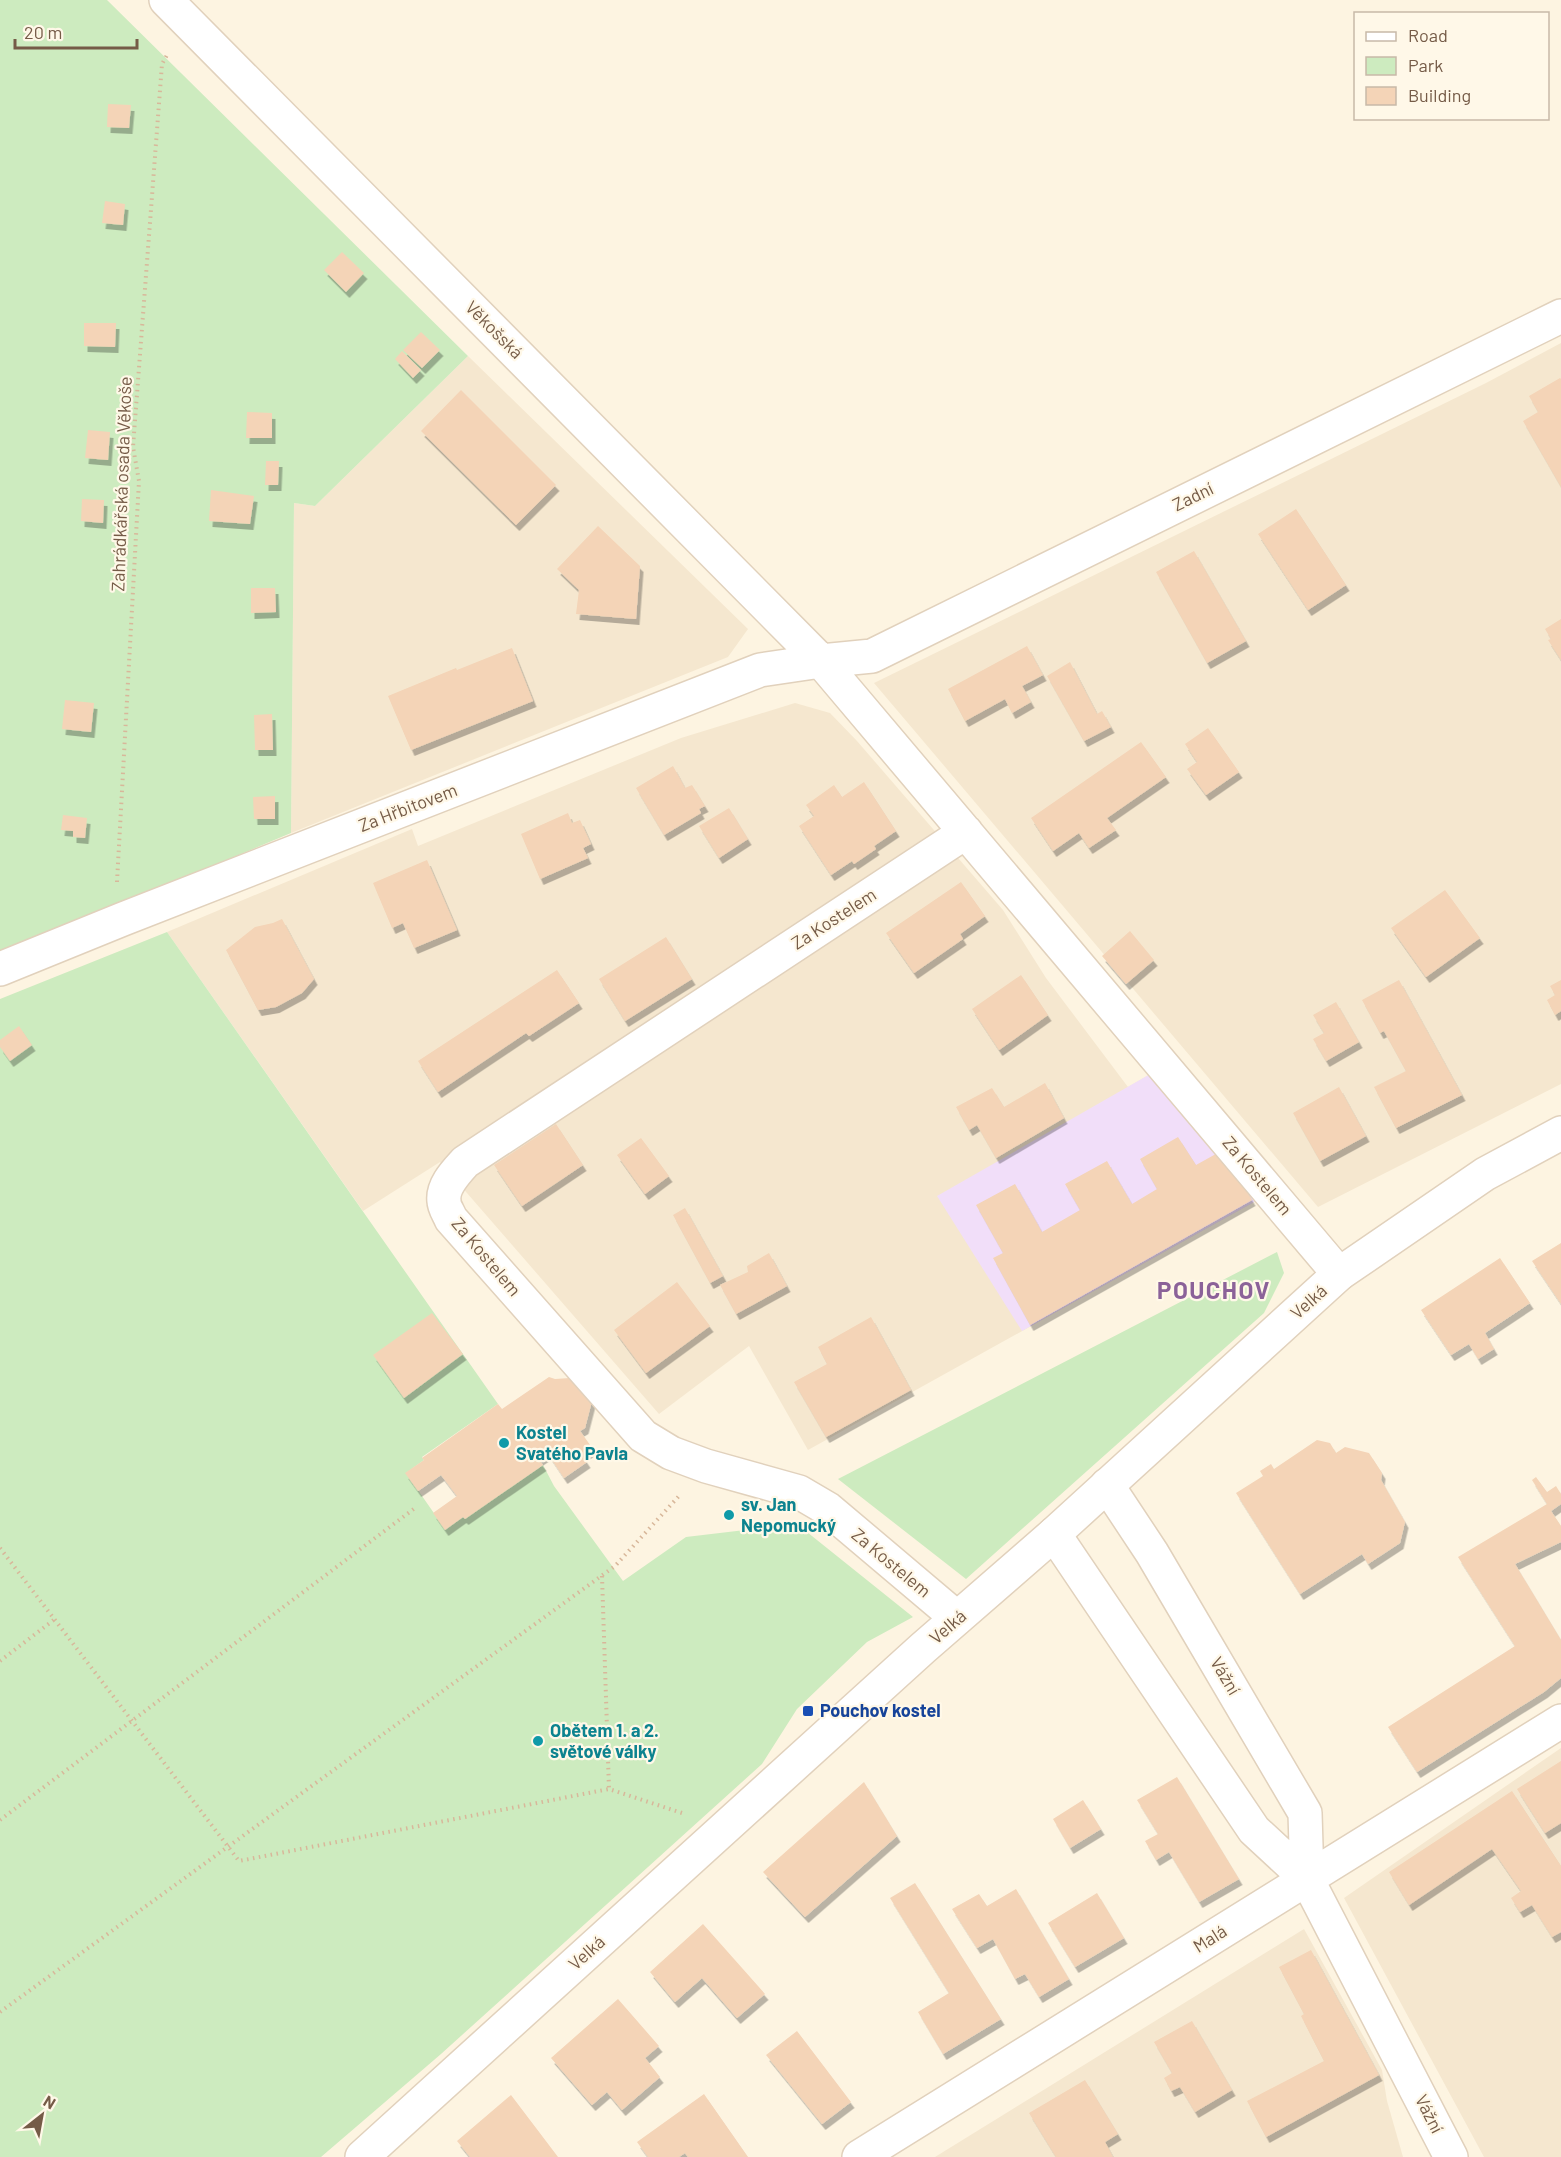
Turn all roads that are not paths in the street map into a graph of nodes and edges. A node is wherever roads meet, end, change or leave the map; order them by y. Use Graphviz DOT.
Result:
graph roads {
  1 [pos="176,10"];
  2 [pos="1561,316"];
  3 [pos="821,661"];
  4 [pos="966,832"];
  5 [pos="0,969"];
  6 [pos="1561,1132"];
  7 [pos="1339,1274"];
  8 [pos="1107,1485"];
  9 [pos="1053,1534"];
  10 [pos="957,1618"];
  11 [pos="1561,1722"];
  12 [pos="1307,1879"];
  13 [pos="362,2157"];
  14 [pos="859,2157"];
  15 [pos="1452,2157"];
  1 -- 3 [label="street, Věkošská"];
  2 -- 3 [label="street, Zadní"];
  3 -- 4 [label="street, Za Kostelem"];
  3 -- 5 [label="street, Za Hřbitovem"];
  4 -- 7 [label="street, Za Kostelem"];
  4 -- 10 [label="street, Za Kostelem"];
  6 -- 7 [label="street, Velká"];
  7 -- 8 [label="street, Velká"];
  8 -- 9 [label="street, Velká"];
  8 -- 12 [label="street, Vážní"];
  9 -- 10 [label="street, Velká"];
  9 -- 12 [label="street, Vážní"];
  10 -- 13 [label="street, Velká"];
  11 -- 12 [label="street, Malá"];
  12 -- 14 [label="street, Malá"];
  12 -- 15 [label="street, Vážní"];
}
